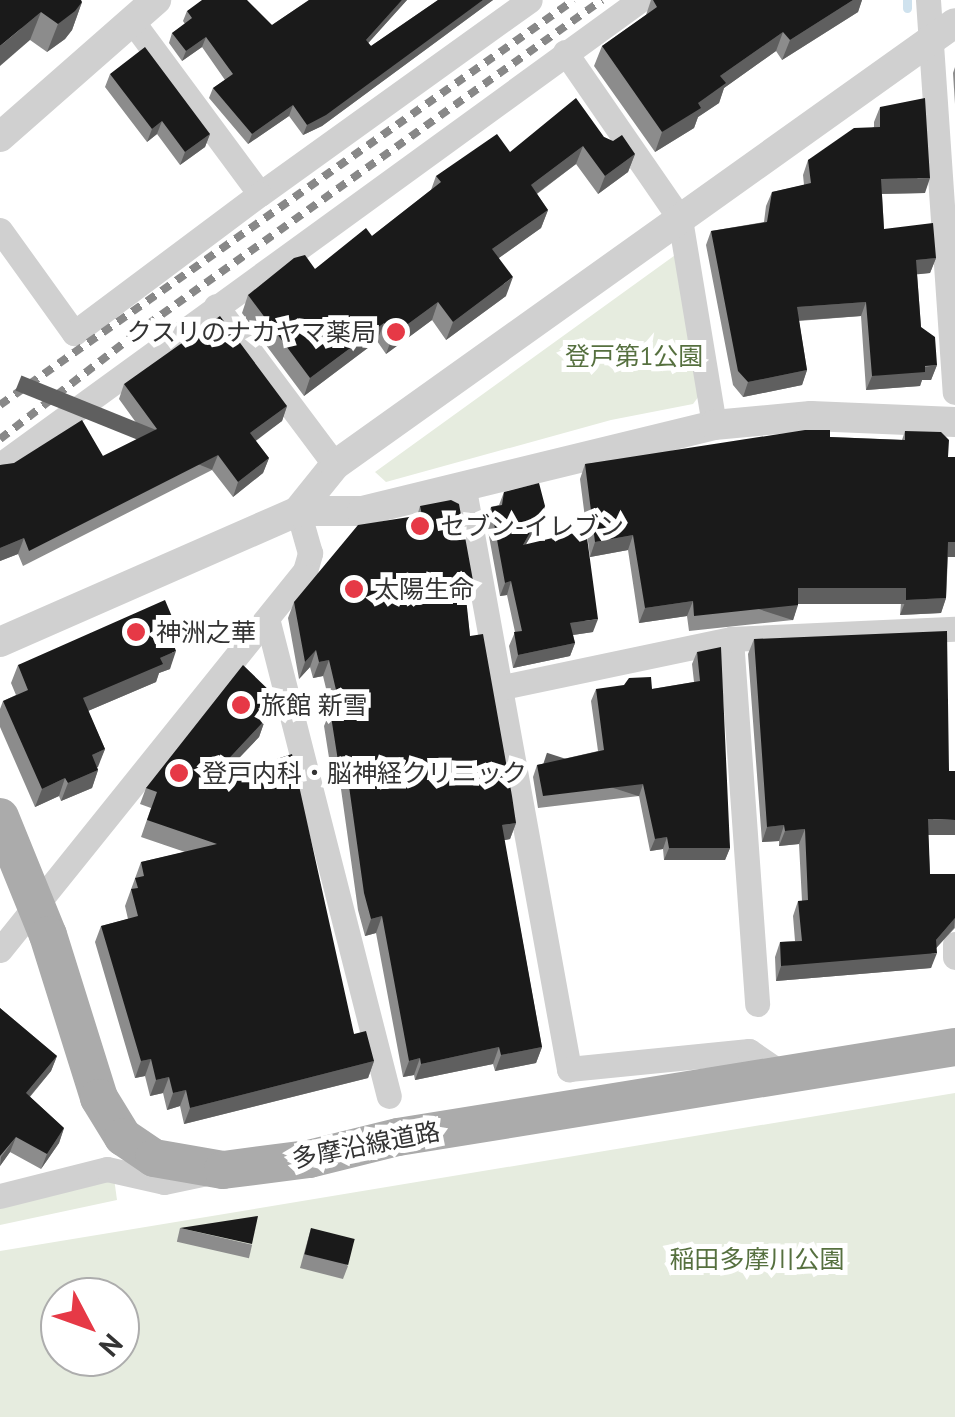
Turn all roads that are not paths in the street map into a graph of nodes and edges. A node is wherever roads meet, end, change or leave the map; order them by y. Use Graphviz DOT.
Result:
graph roads {
  1 [pos="156,0"];
  2 [pos="530,0"];
  3 [pos="640,0"];
  4 [pos="928,0"];
  5 [pos="132,21"];
  6 [pos="944,30"];
  7 [pos="565,52"];
  8 [pos="0,138"];
  9 [pos="260,194"];
  10 [pos="680,219"];
  11 [pos="0,230"];
  12 [pos="216,306"];
  13 [pos="955,392"];
  14 [pos="955,422"];
  15 [pos="714,425"];
  16 [pos="335,464"];
  17 [pos="0,466"];
  18 [pos="462,484"];
  19 [pos="298,511"];
  20 [pos="268,622"];
  21 [pos="955,628"];
  22 [pos="731,639"];
  23 [pos="0,642"];
  24 [pos="504,687"];
  25 [pos="0,816"];
  26 [pos="10,862"];
  27 [pos="35,900"];
  28 [pos="955,944"];
  29 [pos="0,950"];
  30 [pos="955,957"];
  31 [pos="758,1004"];
  32 [pos="955,1047"];
  33 [pos="787,1078"];
  34 [pos="390,1096"];
  35 [pos="223,1170"];
  36 [pos="0,1196"];
  1 -- 5 [label="street"];
  2 -- 9 [label="street"];
  3 -- 7 [label="street"];
  4 -- 6 [label="street"];
  5 -- 8 [label="street"];
  5 -- 9 [label="street"];
  6 -- 10 [label="street"];
  6 -- 13 [label="street"];
  7 -- 10 [label="street"];
  7 -- 12 [label="street"];
  9 -- 11 [label="street"];
  10 -- 15 [label="street"];
  10 -- 16 [label="street"];
  12 -- 16 [label="street"];
  12 -- 17 [label="street"];
  14 -- 15 [label="street"];
  15 -- 18 [label="street"];
  16 -- 19 [label="street"];
  18 -- 19 [label="street"];
  18 -- 24 [label="street"];
  19 -- 20 [label="street"];
  19 -- 23 [label="street"];
  20 -- 27 [label="street"];
  20 -- 34 [label="street"];
  21 -- 22 [label="street"];
  22 -- 24 [label="street"];
  22 -- 31 [label="street"];
  24 -- 33 [label="street"];
  25 -- 26 [label="main road, 多摩沿線道路"];
  26 -- 27 [label="main road, 多摩沿線道路"];
  27 -- 29 [label="street"];
  27 -- 35 [label="main road, 多摩沿線道路"];
  28 -- 30 [label="street"];
  32 -- 33 [label="main road, 多摩沿線道路"];
  33 -- 35 [label="main road, 多摩沿線道路"];
  35 -- 36 [label="street"];
}
